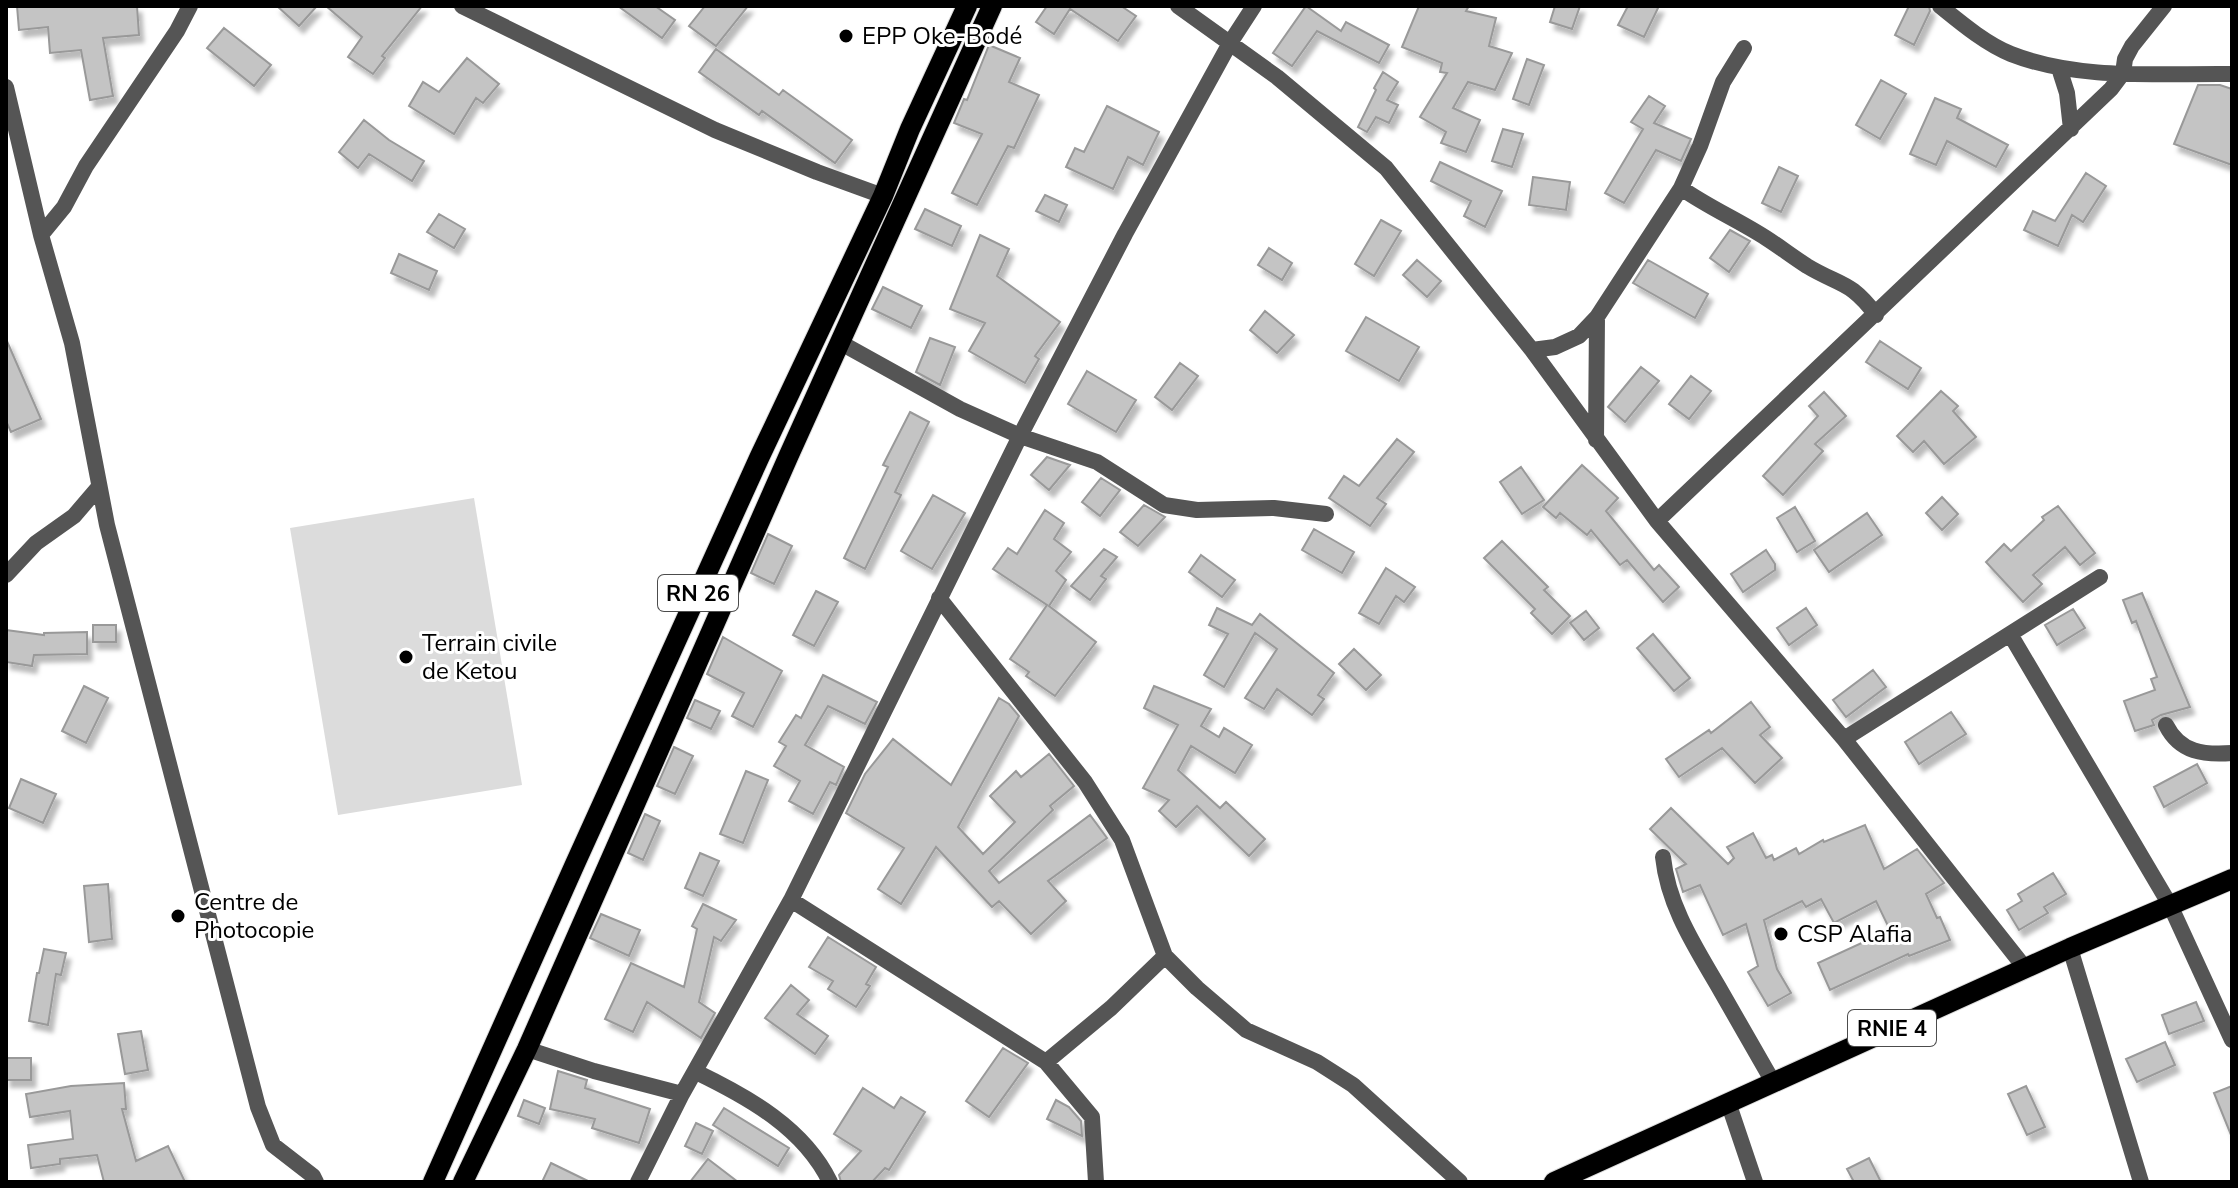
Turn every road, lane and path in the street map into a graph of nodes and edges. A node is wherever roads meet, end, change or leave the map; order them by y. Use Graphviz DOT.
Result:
graph roads {
  1 [pos="190,6"];
  2 [pos="462,6"];
  3 [pos="967,6"];
  4 [pos="992,6"];
  5 [pos="1178,6"];
  6 [pos="1254,6"];
  7 [pos="1940,6"];
  8 [pos="2164,6"];
  9 [pos="1230,43"];
  10 [pos="1744,48"];
  11 [pos="2059,68"];
  12 [pos="2123,73"];
  13 [pos="2232,74"];
  14 [pos="6,87"];
  15 [pos="2071,129"];
  16 [pos="1681,188"];
  17 [pos="883,196"];
  18 [pos="41,235"];
  19 [pos="1876,315"];
  20 [pos="1597,317"];
  21 [pos="841,343"];
  22 [pos="1532,350"];
  23 [pos="1020,436"];
  24 [pos="1596,440"];
  25 [pos="98,488"];
  26 [pos="1326,514"];
  27 [pos="74,516"];
  28 [pos="1657,521"];
  29 [pos="107,525"];
  30 [pos="6,575"];
  31 [pos="2100,577"];
  32 [pos="939,598"];
  33 [pos="2010,634"];
  34 [pos="2166,725"];
  35 [pos="1844,739"];
  36 [pos="2232,753"];
  37 [pos="1663,857"];
  38 [pos="2232,879"];
  39 [pos="791,900"];
  40 [pos="2170,905"];
  41 [pos="2070,948"];
  42 [pos="1165,956"];
  43 [pos="2025,968"];
  44 [pos="2232,1040"];
  45 [pos="527,1049"];
  46 [pos="1046,1062"];
  47 [pos="696,1072"];
  48 [pos="1773,1082"];
  49 [pos="682,1094"];
  50 [pos="1728,1102"];
  51 [pos="316,1182"];
  52 [pos="433,1182"];
  53 [pos="463,1182"];
  54 [pos="638,1182"];
  55 [pos="830,1182"];
  56 [pos="1096,1182"];
  57 [pos="1460,1182"];
  58 [pos="1554,1182"];
  59 [pos="1755,1182"];
  60 [pos="2141,1182"];
  1 -- 18 [label="street"];
  2 -- 17 [label="street"];
  3 -- 17 [label="main road, RN 26"];
  4 -- 21 [label="main road, RN 26"];
  5 -- 9 [label="street"];
  6 -- 9 [label="street"];
  7 -- 11 [label="street"];
  8 -- 12 [label="street"];
  9 -- 22 [label="street"];
  9 -- 23 [label="street"];
  10 -- 16 [label="street"];
  11 -- 12 [label="street"];
  11 -- 15 [label="street"];
  12 -- 13 [label="street"];
  12 -- 15 [label="street"];
  14 -- 18 [label="street"];
  15 -- 19 [label="street"];
  16 -- 19 [label="street"];
  16 -- 20 [label="street"];
  17 -- 52 [label="main road, RN 26"];
  18 -- 25 [label="street"];
  19 -- 28 [label="street"];
  20 -- 22 [label="street"];
  20 -- 24 [label="street"];
  21 -- 23 [label="street"];
  21 -- 45 [label="main road, RN 26"];
  22 -- 24 [label="street"];
  23 -- 26 [label="street"];
  23 -- 32 [label="street"];
  24 -- 28 [label="street"];
  25 -- 27 [label="street"];
  25 -- 29 [label="street"];
  27 -- 29 [label="street"];
  27 -- 30 [label="street"];
  28 -- 35 [label="street"];
  29 -- 51 [label="street"];
  31 -- 33 [label="street"];
  32 -- 39 [label="street"];
  32 -- 42 [label="street"];
  33 -- 35 [label="street"];
  33 -- 40 [label="street"];
  34 -- 36 [label="street"];
  35 -- 43 [label="street"];
  37 -- 48 [label="street"];
  38 -- 40 [label="main road, RNIE 4"];
  39 -- 46 [label="street"];
  39 -- 47 [label="street"];
  40 -- 41 [label="main road, RNIE 4"];
  40 -- 44 [label="street"];
  41 -- 43 [label="main road, RNIE 4"];
  41 -- 60 [label="street"];
  42 -- 46 [label="street"];
  42 -- 57 [label="street"];
  43 -- 48 [label="main road, RNIE 4"];
  45 -- 49 [label="street"];
  45 -- 53 [label="main road, RN 26"];
  46 -- 56 [label="street"];
  47 -- 49 [label="street"];
  47 -- 55 [label="street"];
  48 -- 50 [label="main road, RNIE 4"];
  49 -- 54 [label="street"];
  50 -- 58 [label="main road, RNIE 4"];
  50 -- 59 [label="street"];
}
